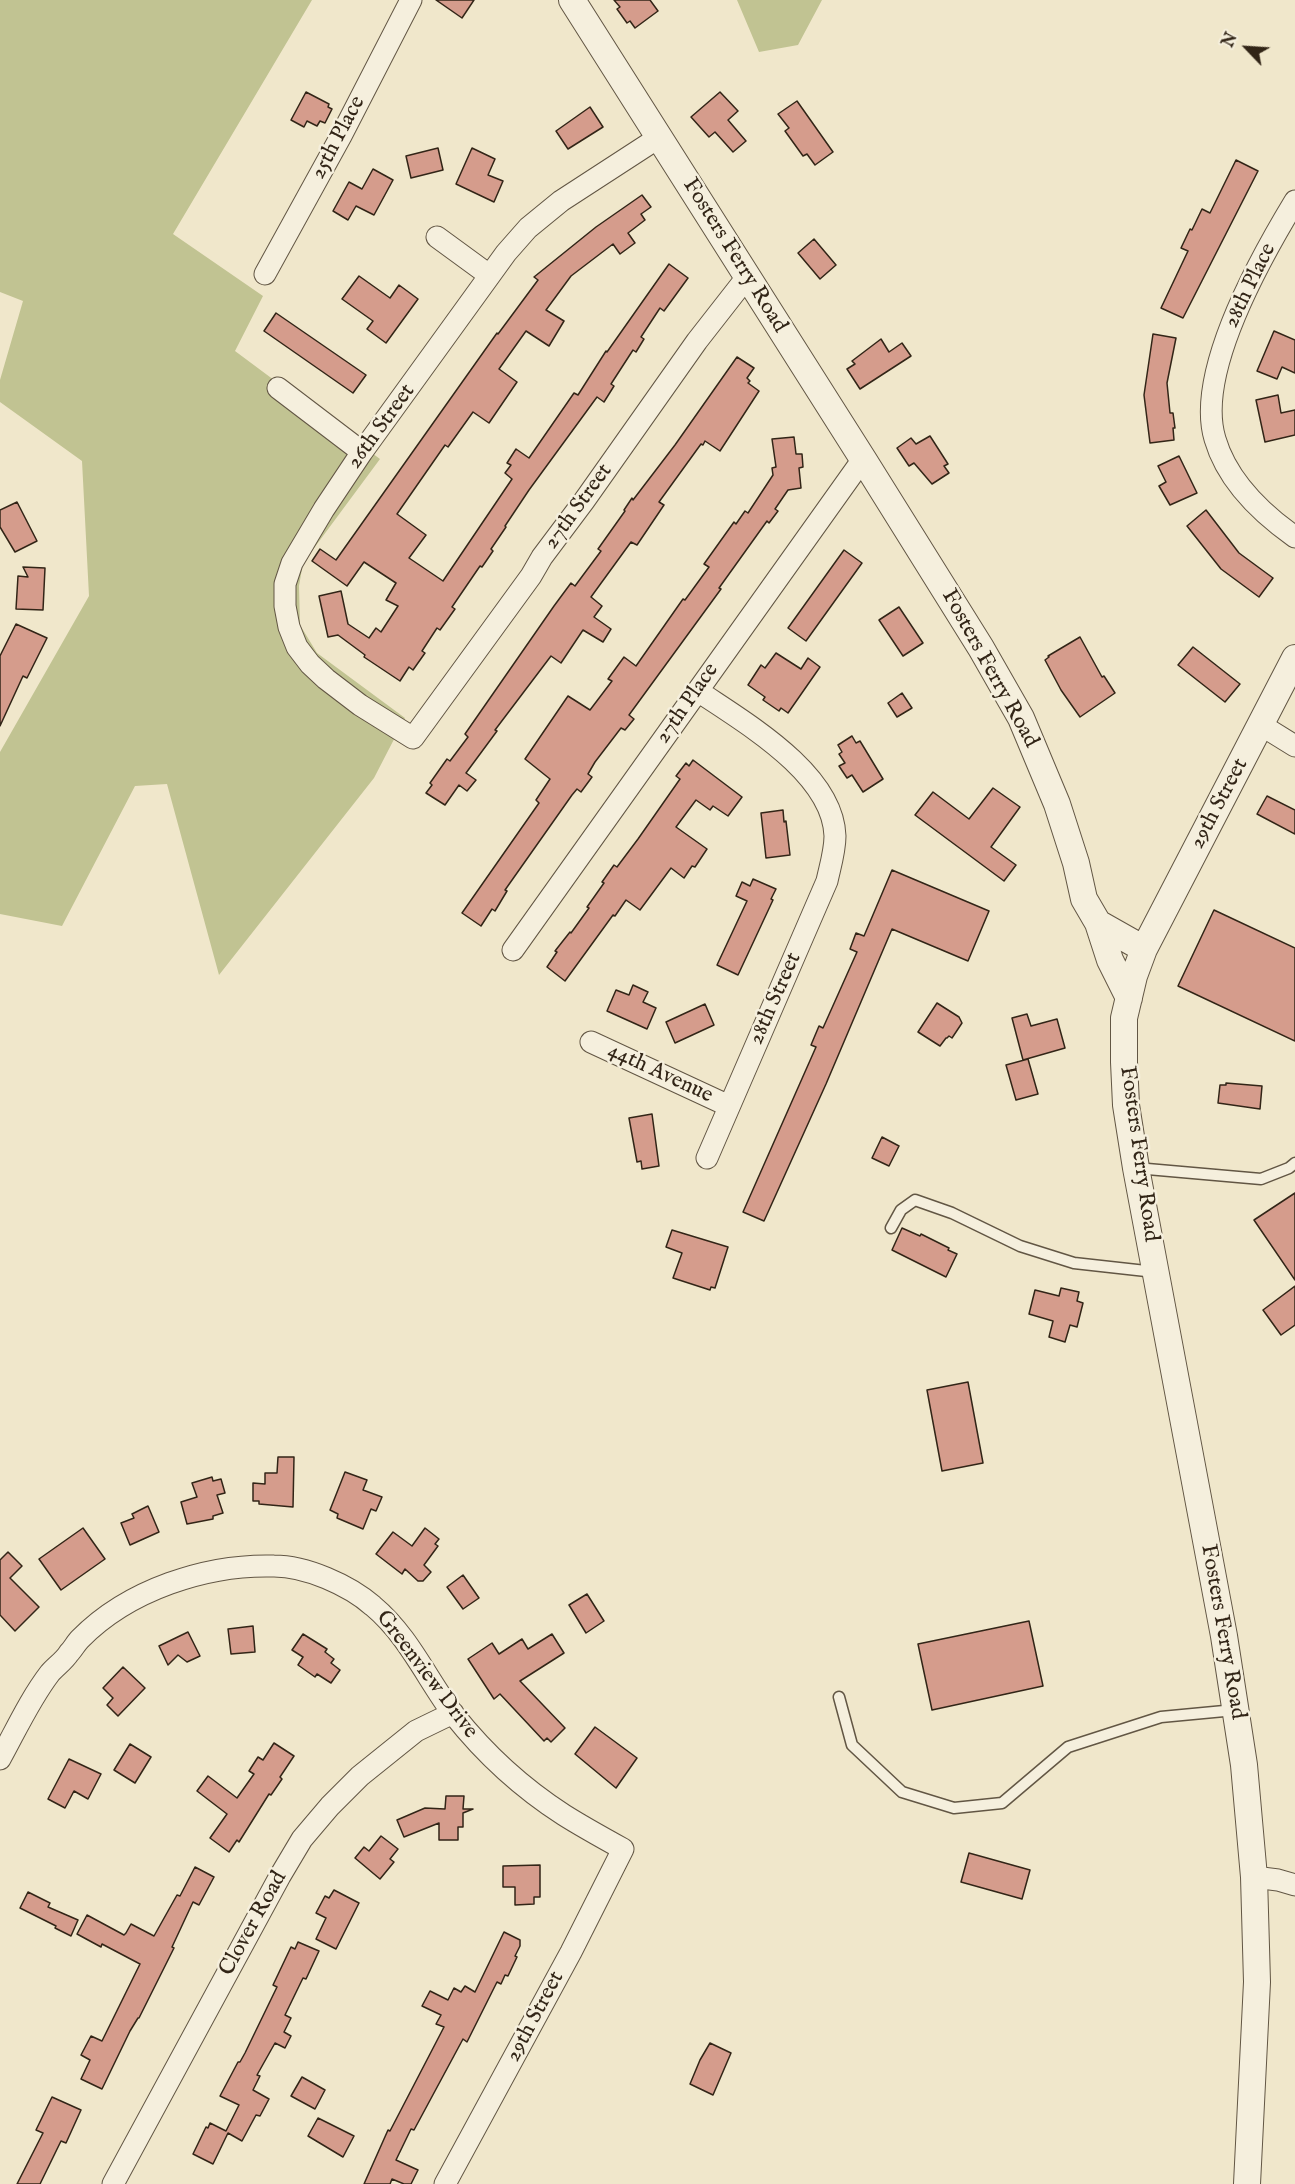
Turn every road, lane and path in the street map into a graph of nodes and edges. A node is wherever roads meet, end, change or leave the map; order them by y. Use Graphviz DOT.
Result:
graph roads {
  1 [pos="411,0"];
  2 [pos="572,0"];
  3 [pos="658,138"];
  4 [pos="1295,201"];
  5 [pos="437,237"];
  6 [pos="265,274"];
  7 [pos="489,274"];
  8 [pos="747,277"];
  9 [pos="278,388"];
  10 [pos="362,452"];
  11 [pos="863,459"];
  12 [pos="1295,537"];
  13 [pos="285,584"];
  14 [pos="1295,658"];
  15 [pos="698,691"];
  16 [pos="1261,726"];
  17 [pos="1295,746"];
  18 [pos="1098,923"];
  19 [pos="1144,949"];
  20 [pos="513,950"];
  21 [pos="1129,998"];
  22 [pos="591,1042"];
  23 [pos="729,1106"];
  24 [pos="707,1158"];
  25 [pos="1295,1163"];
  26 [pos="1136,1168"];
  27 [pos="891,1228"];
  28 [pos="1155,1272"];
  29 [pos="839,1697"];
  30 [pos="1235,1710"];
  31 [pos="453,1713"];
  32 [pos="0,1759"];
  33 [pos="623,1849"];
  34 [pos="1254,1877"];
  35 [pos="1295,1886"];
  36 [pos="113,2184"];
  37 [pos="445,2184"];
  38 [pos="1246,2184"];
  1 -- 6 [label="street, 25th Place"];
  2 -- 3 [label="street, Fosters Ferry Road"];
  3 -- 7 [label="street, 26th Street"];
  3 -- 8 [label="street, Fosters Ferry Road"];
  4 -- 12 [label="street, 28th Place"];
  5 -- 7 [label="street"];
  7 -- 10 [label="street, 26th Street"];
  8 -- 11 [label="street, Fosters Ferry Road"];
  8 -- 13 [label="street, 27th Street"];
  9 -- 10 [label="street"];
  10 -- 13 [label="street, 26th Street"];
  11 -- 15 [label="street, 27th Place"];
  11 -- 18 [label="street, Fosters Ferry Road"];
  14 -- 16 [label="street, 29th Street"];
  15 -- 20 [label="street, 27th Place"];
  15 -- 23 [label="street, 28th Street"];
  16 -- 17 [label="street"];
  16 -- 19 [label="street, 29th Street"];
  18 -- 19 [label="street"];
  18 -- 21 [label="street, Fosters Ferry Road"];
  19 -- 21 [label="street, Fosters Ferry Road"];
  21 -- 26 [label="street, Fosters Ferry Road"];
  22 -- 23 [label="street, 44th Avenue"];
  23 -- 24 [label="street, 28th Street"];
  25 -- 26 [label="lane"];
  26 -- 28 [label="street, Fosters Ferry Road"];
  27 -- 28 [label="lane"];
  28 -- 30 [label="street, Fosters Ferry Road"];
  29 -- 30 [label="lane"];
  30 -- 34 [label="street, Fosters Ferry Road"];
  31 -- 32 [label="street, Greenview Drive"];
  31 -- 33 [label="street, Greenview Drive"];
  31 -- 36 [label="street, Clover Road"];
  33 -- 37 [label="street, 29th Street"];
  34 -- 35 [label="street"];
  34 -- 38 [label="street, Fosters Ferry Road"];
}
